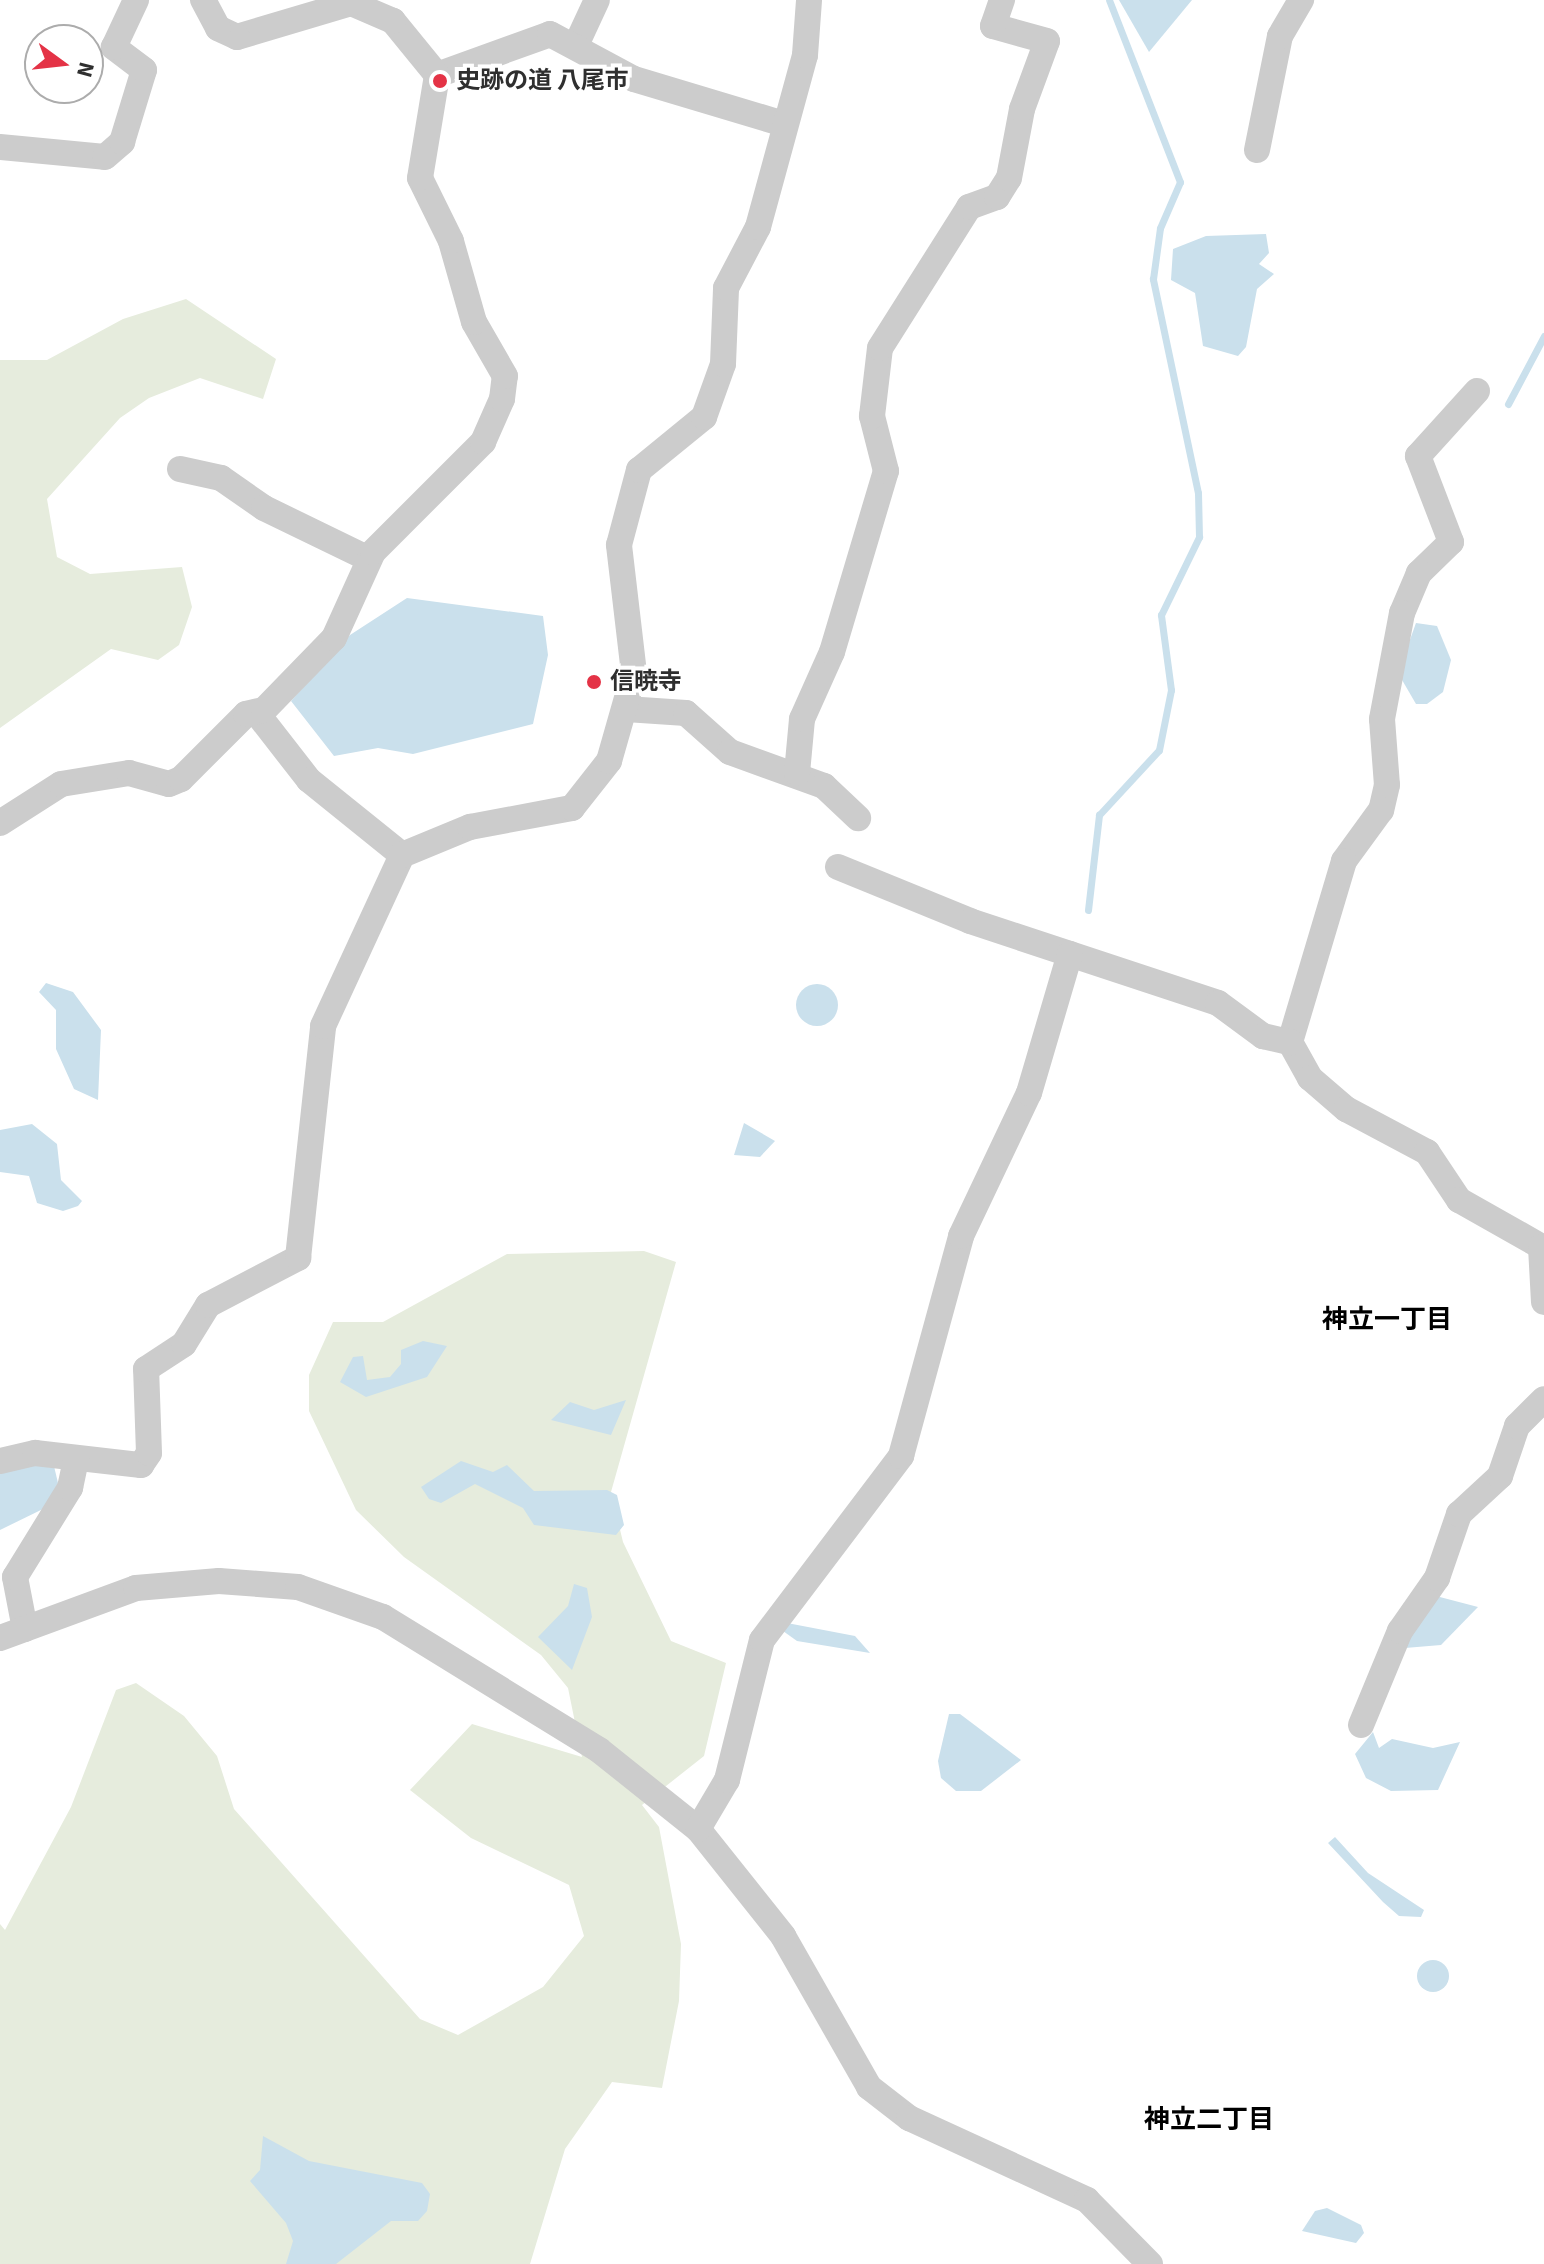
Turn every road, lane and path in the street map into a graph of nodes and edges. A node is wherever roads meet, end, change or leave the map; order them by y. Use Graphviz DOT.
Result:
graph roads {
  1 [pos="136,0"];
  2 [pos="597,0"];
  3 [pos="809,0"];
  4 [pos="1002,0"];
  5 [pos="1301,0"];
  6 [pos="213,7"];
  7 [pos="577,43"];
  8 [pos="437,75"];
  9 [pos="784,124"];
  10 [pos="0,147"];
  11 [pos="1257,150"];
  12 [pos="1477,391"];
  13 [pos="180,469"];
  14 [pos="369,559"];
  15 [pos="626,709"];
  16 [pos="256,712"];
  17 [pos="797,773"];
  18 [pos="858,818"];
  19 [pos="0,823"];
  20 [pos="402,855"];
  21 [pos="838,867"];
  22 [pos="1070,954"];
  23 [pos="1290,1042"];
  24 [pos="1543,1247"];
  25 [pos="1544,1302"];
  26 [pos="1544,1399"];
  27 [pos="76,1459"];
  28 [pos="0,1461"];
  29 [pos="12,1634"];
  30 [pos="1361,1725"];
  31 [pos="698,1829"];
  32 [pos="1150,2264"];
  1 -- 10 [label="street"];
  2 -- 7 [label="street"];
  3 -- 9 [label="street"];
  4 -- 17 [label="street"];
  5 -- 11 [label="street"];
  6 -- 8 [label="street"];
  7 -- 8 [label="street"];
  7 -- 9 [label="street"];
  8 -- 14 [label="street"];
  9 -- 15 [label="street"];
  12 -- 23 [label="street"];
  13 -- 14 [label="street"];
  14 -- 16 [label="street"];
  15 -- 17 [label="street"];
  15 -- 20 [label="street"];
  16 -- 19 [label="street"];
  16 -- 20 [label="street"];
  17 -- 18 [label="street"];
  20 -- 27 [label="street"];
  21 -- 22 [label="street"];
  22 -- 23 [label="street"];
  22 -- 31 [label="street"];
  23 -- 24 [label="street"];
  24 -- 25 [label="street"];
  26 -- 30 [label="street"];
  27 -- 28 [label="street"];
  27 -- 29 [label="street"];
  29 -- 31 [label="street"];
  31 -- 32 [label="street"];
}
